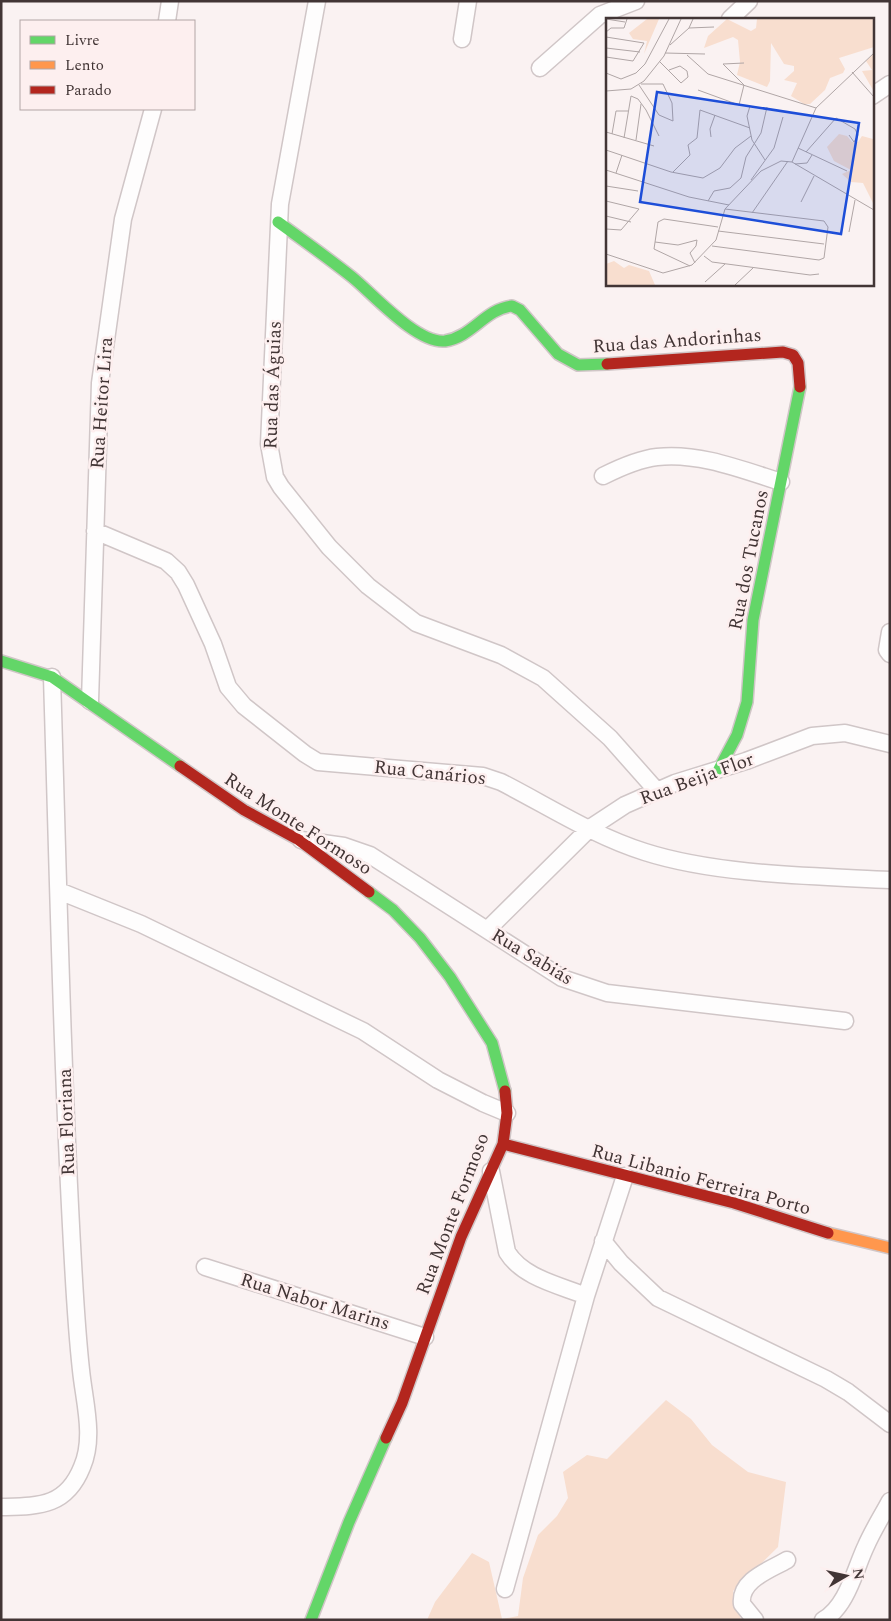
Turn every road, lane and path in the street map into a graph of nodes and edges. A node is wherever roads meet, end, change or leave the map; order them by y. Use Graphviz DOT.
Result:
graph roads {
  1 [pos="170,1"];
  2 [pos="317,1"];
  3 [pos="468,1"];
  4 [pos="636,1"];
  5 [pos="749,1"];
  6 [pos="731,18"];
  7 [pos="167,20"];
  8 [pos="462,38"];
  9 [pos="540,68"];
  10 [pos="890,84"];
  11 [pos="874,95"];
  12 [pos="153,110"];
  13 [pos="278,222"];
  14 [pos="793,355"];
  15 [pos="603,476"];
  16 [pos="781,482"];
  17 [pos="95,531"];
  18 [pos="1,661"];
  19 [pos="52,677"];
  20 [pos="90,701"];
  21 [pos="890,744"];
  22 [pos="719,769"];
  23 [pos="657,791"];
  24 [pos="590,828"];
  25 [pos="299,840"];
  26 [pos="890,880"];
  27 [pos="59,891"];
  28 [pos="487,930"];
  29 [pos="845,1021"];
  30 [pos="507,1112"];
  31 [pos="503,1144"];
  32 [pos="491,1171"];
  33 [pos="624,1176"];
  34 [pos="603,1241"];
  35 [pos="890,1248"];
  36 [pos="205,1267"];
  37 [pos="586,1296"];
  38 [pos="425,1337"];
  39 [pos="890,1424"];
  40 [pos="890,1500"];
  41 [pos="1,1507"];
  42 [pos="788,1560"];
  43 [pos="505,1589"];
  44 [pos="311,1620"];
  45 [pos="755,1620"];
  46 [pos="823,1620"];
  1 -- 7 [label="street"];
  2 -- 13 [label="street, Rua das Águias"];
  3 -- 8 [label="street"];
  4 -- 9 [label="street"];
  5 -- 6 [label="street"];
  10 -- 11 [label="street"];
  12 -- 17 [label="street, Rua Heitor Lira"];
  13 -- 14 [label="street, Rua das Andorinhas"];
  13 -- 23 [label="street, Rua das Águias"];
  14 -- 16 [label="street, Rua dos Tucanos"];
  15 -- 16 [label="street"];
  16 -- 22 [label="street, Rua dos Tucanos"];
  17 -- 20 [label="street, Rua Heitor Lira"];
  17 -- 24 [label="street, Rua Canários"];
  18 -- 19 [label="street, Rua Monte Formoso"];
  19 -- 20 [label="street, Rua Monte Formoso"];
  19 -- 27 [label="street, Rua Floriana"];
  20 -- 25 [label="street, Rua Monte Formoso"];
  21 -- 22 [label="street, Rua Beija Flor"];
  22 -- 23 [label="street, Rua Beija Flor"];
  23 -- 24 [label="street, Rua Beija Flor"];
  24 -- 26 [label="street, Rua Canários"];
  24 -- 28 [label="street, Rua Beija Flor"];
  25 -- 28 [label="street, Rua Sabiás"];
  25 -- 30 [label="street, Rua Monte Formoso"];
  27 -- 30 [label="street"];
  27 -- 41 [label="street, Rua Floriana"];
  28 -- 29 [label="street, Rua Sabiás"];
  30 -- 31 [label="street, Rua Monte Formoso"];
  31 -- 32 [label="street, Rua Monte Formoso"];
  31 -- 33 [label="street, Rua Libanio Ferreira Porto"];
  32 -- 37 [label="street"];
  32 -- 38 [label="street, Rua Monte Formoso"];
  33 -- 34 [label="street"];
  33 -- 35 [label="street, Rua Libanio Ferreira Porto"];
  34 -- 37 [label="street"];
  34 -- 39 [label="street"];
  36 -- 38 [label="street, Rua Nabor Marins"];
  37 -- 43 [label="street"];
  38 -- 44 [label="street, Rua Monte Formoso"];
  40 -- 46 [label="street"];
  42 -- 45 [label="street"];
}
